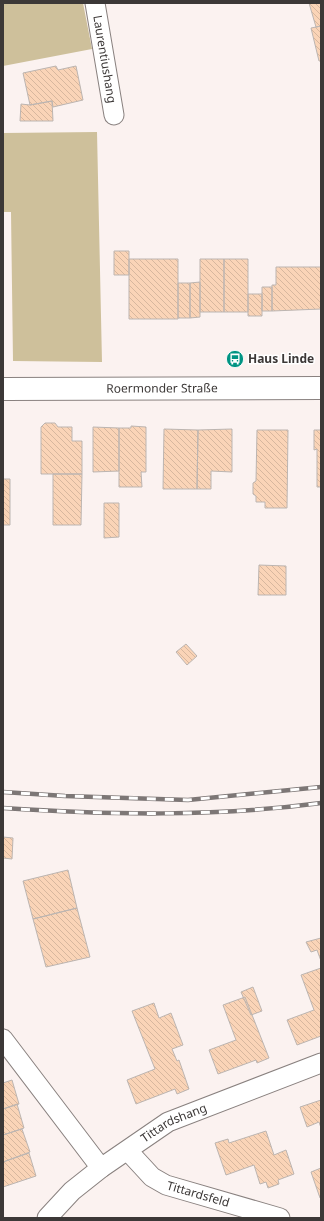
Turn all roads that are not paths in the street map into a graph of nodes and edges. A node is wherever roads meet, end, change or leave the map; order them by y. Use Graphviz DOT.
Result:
graph roads {
  1 [pos="95,3"];
  2 [pos="114,115"];
  3 [pos="321,388"];
  4 [pos="3,389"];
  5 [pos="3,1039"];
  6 [pos="321,1063"];
  7 [pos="128,1151"];
  8 [pos="101,1168"];
  9 [pos="47,1218"];
  10 [pos="280,1218"];
  1 -- 2 [label="street, Laurentiushang"];
  3 -- 4 [label="main road, Roermonder Straße"];
  5 -- 8 [label="street"];
  6 -- 7 [label="street, Tittardshang"];
  7 -- 8 [label="street, Tittardshang"];
  7 -- 10 [label="street, Tittardsfeld"];
  8 -- 9 [label="street, Tittardshang"];
}
